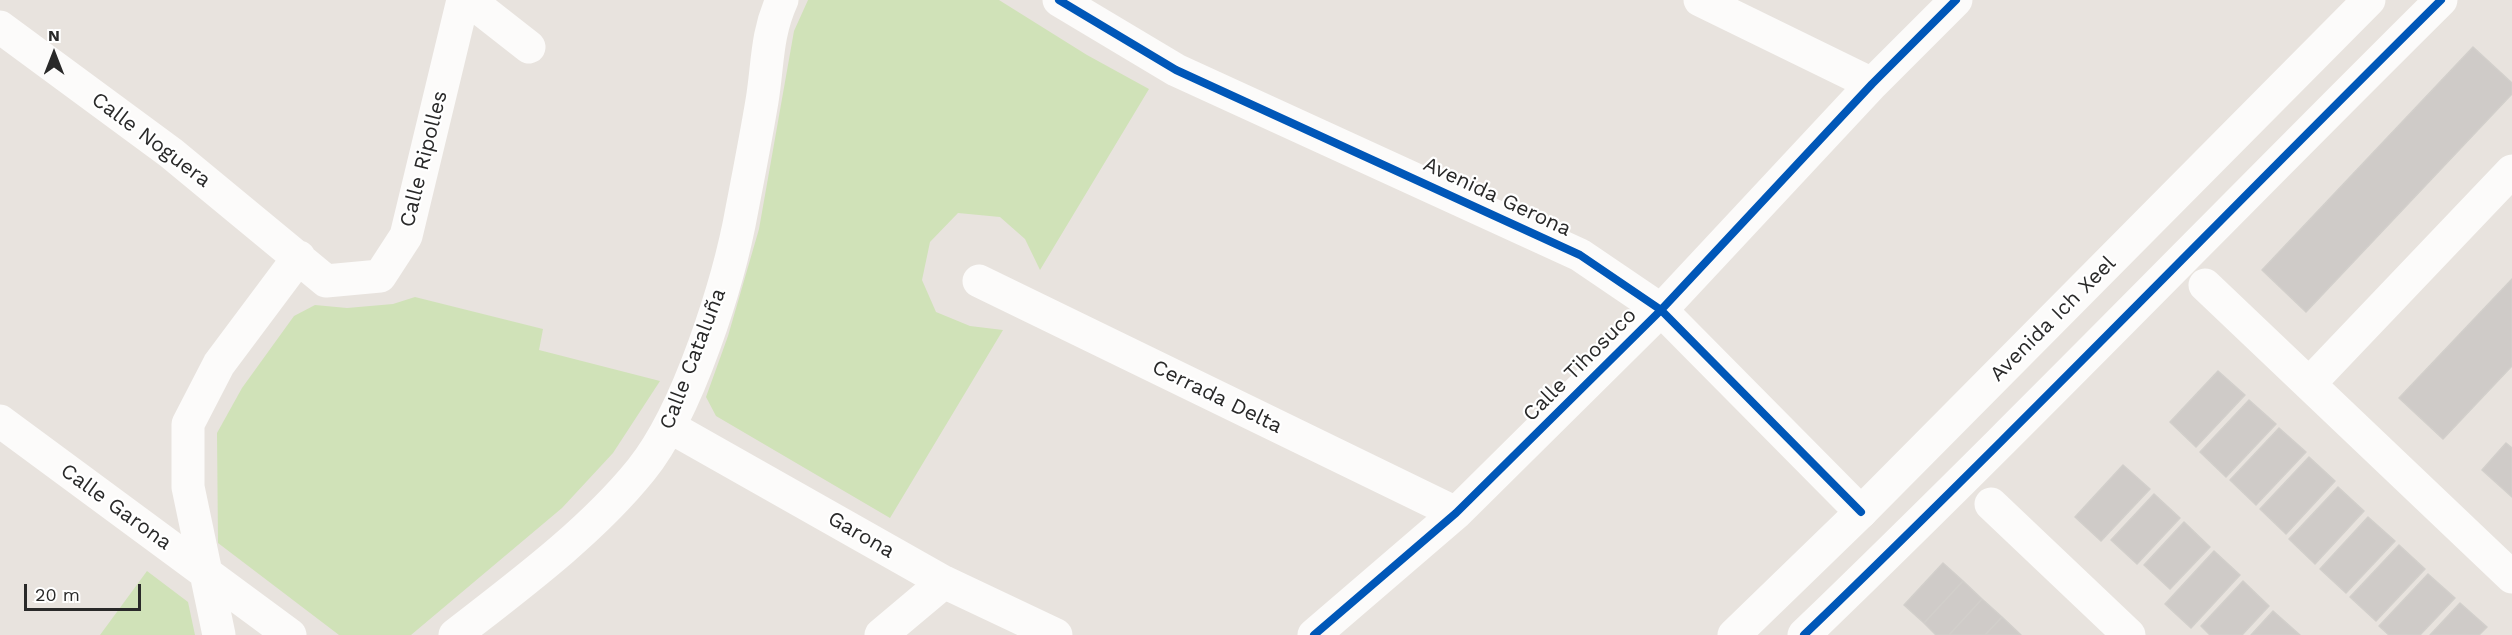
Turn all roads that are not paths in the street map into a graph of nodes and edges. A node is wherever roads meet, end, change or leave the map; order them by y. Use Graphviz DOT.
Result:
graph roads {
  1 [pos="463,0"];
  2 [pos="469,0"];
  3 [pos="782,0"];
  4 [pos="1059,0"];
  5 [pos="1700,0"];
  6 [pos="1956,0"];
  7 [pos="2369,0"];
  8 [pos="2441,0"];
  9 [pos="0,27"];
  10 [pos="529,47"];
  11 [pos="1872,84"];
  12 [pos="2512,171"];
  13 [pos="299,257"];
  14 [pos="979,281"];
  15 [pos="2205,285"];
  16 [pos="1662,310"];
  17 [pos="2309,384"];
  18 [pos="0,421"];
  19 [pos="670,427"];
  20 [pos="1990,504"];
  21 [pos="1861,512"];
  22 [pos="1455,513"];
  23 [pos="204,571"];
  24 [pos="2512,577"];
  25 [pos="944,582"];
  26 [pos="219,635"];
  27 [pos="290,635"];
  28 [pos="455,635"];
  29 [pos="881,635"];
  30 [pos="1056,635"];
  31 [pos="1314,635"];
  32 [pos="1734,635"];
  33 [pos="1804,635"];
  34 [pos="2130,635"];
  1 -- 13 [label="street, Calle Ripolles"];
  2 -- 10 [label="street"];
  3 -- 19 [label="street, Calle Cataluña"];
  4 -- 16 [label="street, Avenida Gerona"];
  5 -- 11 [label="street"];
  6 -- 11 [label="street, Calle Tihosuco"];
  7 -- 21 [label="street, Avenida Ich Xeel"];
  8 -- 33 [label="street"];
  9 -- 13 [label="street, Calle Noguera"];
  11 -- 16 [label="street, Calle Tihosuco"];
  12 -- 17 [label="street"];
  13 -- 23 [label="street"];
  14 -- 22 [label="street, Cerrada Delta"];
  15 -- 17 [label="street"];
  16 -- 21 [label="street, Avenida Gerona"];
  16 -- 22 [label="street, Calle Tihosuco"];
  17 -- 24 [label="street"];
  18 -- 23 [label="street, Calle Garona"];
  19 -- 25 [label="street, Garona"];
  19 -- 28 [label="street, Calle Cataluña"];
  20 -- 34 [label="street"];
  21 -- 32 [label="street, Avenida Ich Xeel"];
  22 -- 31 [label="street, Calle Tihosuco"];
  23 -- 26 [label="street"];
  23 -- 27 [label="street, Calle Garona"];
  25 -- 29 [label="street"];
  25 -- 30 [label="street, Garona"];
}
